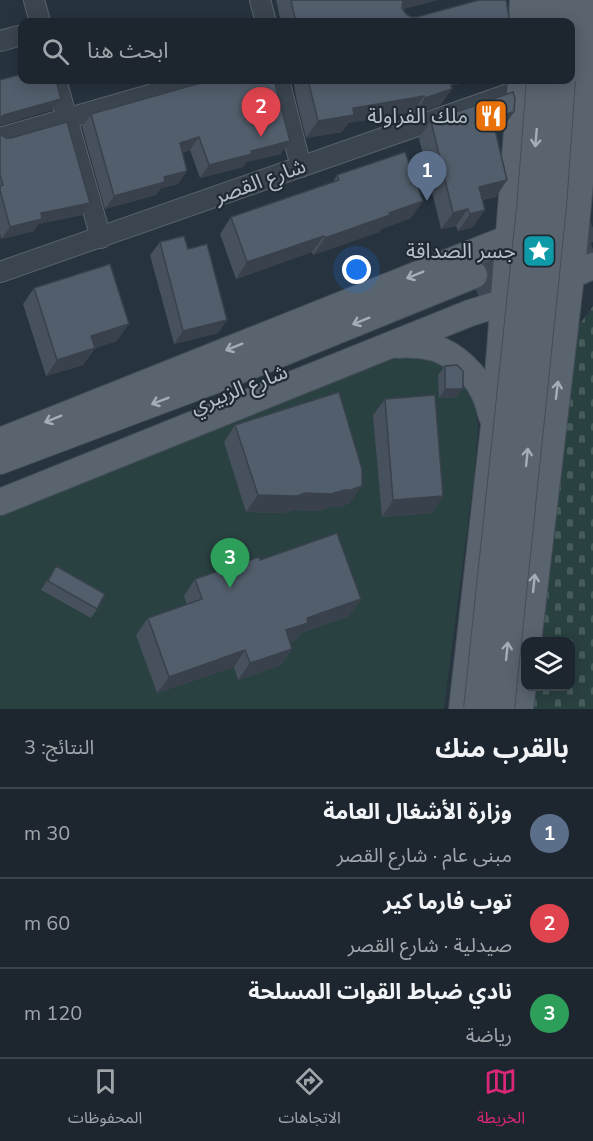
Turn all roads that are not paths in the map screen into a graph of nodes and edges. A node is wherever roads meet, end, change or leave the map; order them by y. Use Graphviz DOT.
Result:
graph roads {
  1 [pos="34,0"];
  2 [pos="260,0"];
  3 [pos="523,0"];
  4 [pos="547,0"];
  5 [pos="567,0"];
  6 [pos="589,0"];
  7 [pos="39,18"];
  8 [pos="265,18"];
  9 [pos="522,18"];
  10 [pos="545,18"];
  11 [pos="566,18"];
  12 [pos="18,36"];
  13 [pos="0,41"];
  14 [pos="57,84"];
  15 [pos="187,84"];
  16 [pos="280,84"];
  17 [pos="524,84"];
  18 [pos="527,84"];
  19 [pos="527,84"];
  20 [pos="562,84"];
  21 [pos="68,119"];
  22 [pos="589,137"];
  23 [pos="0,138"];
  24 [pos="301,167"];
  25 [pos="585,204"];
  26 [pos="101,238"];
  27 [pos="509,238"];
  28 [pos="539,256"];
  29 [pos="582,271"];
  30 [pos="0,272"];
  31 [pos="505,302"];
  32 [pos="391,345"];
  33 [pos="494,426"];
  34 [pos="0,441"];
  35 [pos="0,461"];
  36 [pos="0,483"];
  37 [pos="0,502"];
  38 [pos="529,637"];
  39 [pos="522,691"];
  40 [pos="462,709"];
  41 [pos="477,709"];
  42 [pos="501,709"];
  43 [pos="520,709"];
  1 -- 7 [label="street"];
  2 -- 8 [label="street"];
  3 -- 9 [label="main road"];
  4 -- 10 [label="main road"];
  5 -- 11 [label="main road"];
  6 -- 22 [label="main road"];
  12 -- 13 [label="street"];
  14 -- 21 [label="street"];
  15 -- 21 [label="street"];
  16 -- 24 [label="street"];
  17 -- 24 [label="street, شارع القصر"];
  18 -- 27 [label="main road"];
  19 -- 41 [label="main road, one-way, bridge"];
  42 -- 20 [label="main road, one-way, bridge"];
  21 -- 23 [label="street"];
  21 -- 26 [label="street"];
  22 -- 25 [label="main road"];
  24 -- 26 [label="street, شارع القصر"];
  25 -- 27 [label="main road"];
  25 -- 28 [label="main road"];
  25 -- 29 [label="main road"];
  26 -- 30 [label="street, شارع القصر"];
  27 -- 28 [label="main road"];
  27 -- 31 [label="main road"];
  27 -- 34 [label="main road, one-way"];
  28 -- 29 [label="main road"];
  28 -- 31 [label="main road"];
  29 -- 31 [label="main road"];
  38 -- 29 [label="main road, one-way"];
  31 -- 32 [label="main road"];
  31 -- 33 [label="main road"];
  32 -- 33 [label="main road"];
  32 -- 37 [label="main road"];
  33 -- 40 [label="main road"];
  36 -- 35 [label="main road, شارع الزبيري, one-way"];
  39 -- 43 [label="main road"];
}
